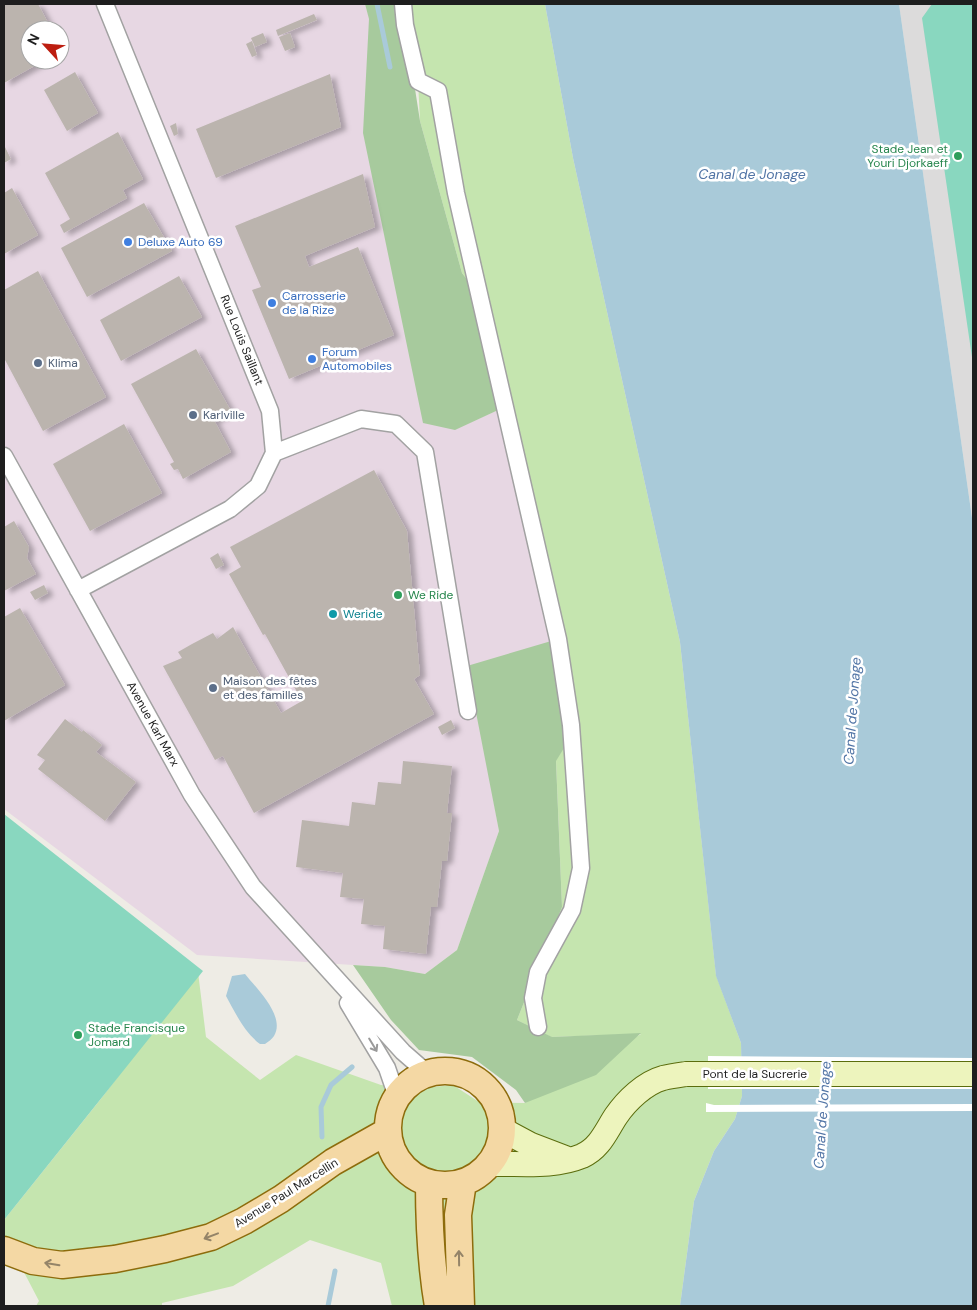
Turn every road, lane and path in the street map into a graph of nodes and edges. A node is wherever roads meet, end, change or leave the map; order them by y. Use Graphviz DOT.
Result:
graph roads {
  1 [pos="105,4"];
  2 [pos="403,4"];
  3 [pos="274,453"];
  4 [pos="4,456"];
  5 [pos="78,590"];
  6 [pos="468,711"];
  7 [pos="330,973"];
  8 [pos="538,1027"];
  9 [pos="427,1074"];
  10 [pos="973,1074"];
  11 [pos="397,1097"];
  12 [pos="502,1130"];
  13 [pos="388,1131"];
  14 [pos="569,1160"];
  15 [pos="490,1164"];
  16 [pos="463,1182"];
  17 [pos="429,1183"];
  18 [pos="4,1250"];
  19 [pos="438,1306"];
  20 [pos="461,1306"];
  1 -- 3 [label="street, Rue Louis Saillant"];
  2 -- 8 [label="street"];
  3 -- 5 [label="street"];
  3 -- 6 [label="street"];
  4 -- 5 [label="street, Avenue Karl Marx"];
  5 -- 7 [label="street, Avenue Karl Marx"];
  7 -- 9 [label="street, Avenue Karl Marx"];
  7 -- 11 [label="street, Avenue Karl Marx, one-way"];
  9 -- 11 [label="main road"];
  9 -- 12 [label="main road"];
  10 -- 14 [label="street, Pont de la Sucrerie"];
  11 -- 13 [label="main road"];
  12 -- 14 [label="street"];
  12 -- 15 [label="main road"];
  13 -- 17 [label="main road"];
  13 -- 18 [label="main road, Avenue Paul Marcellin, one-way"];
  14 -- 15 [label="street"];
  15 -- 16 [label="main road"];
  16 -- 17 [label="main road"];
  20 -- 16 [label="main road, one-way"];
  17 -- 19 [label="main road"];
}
